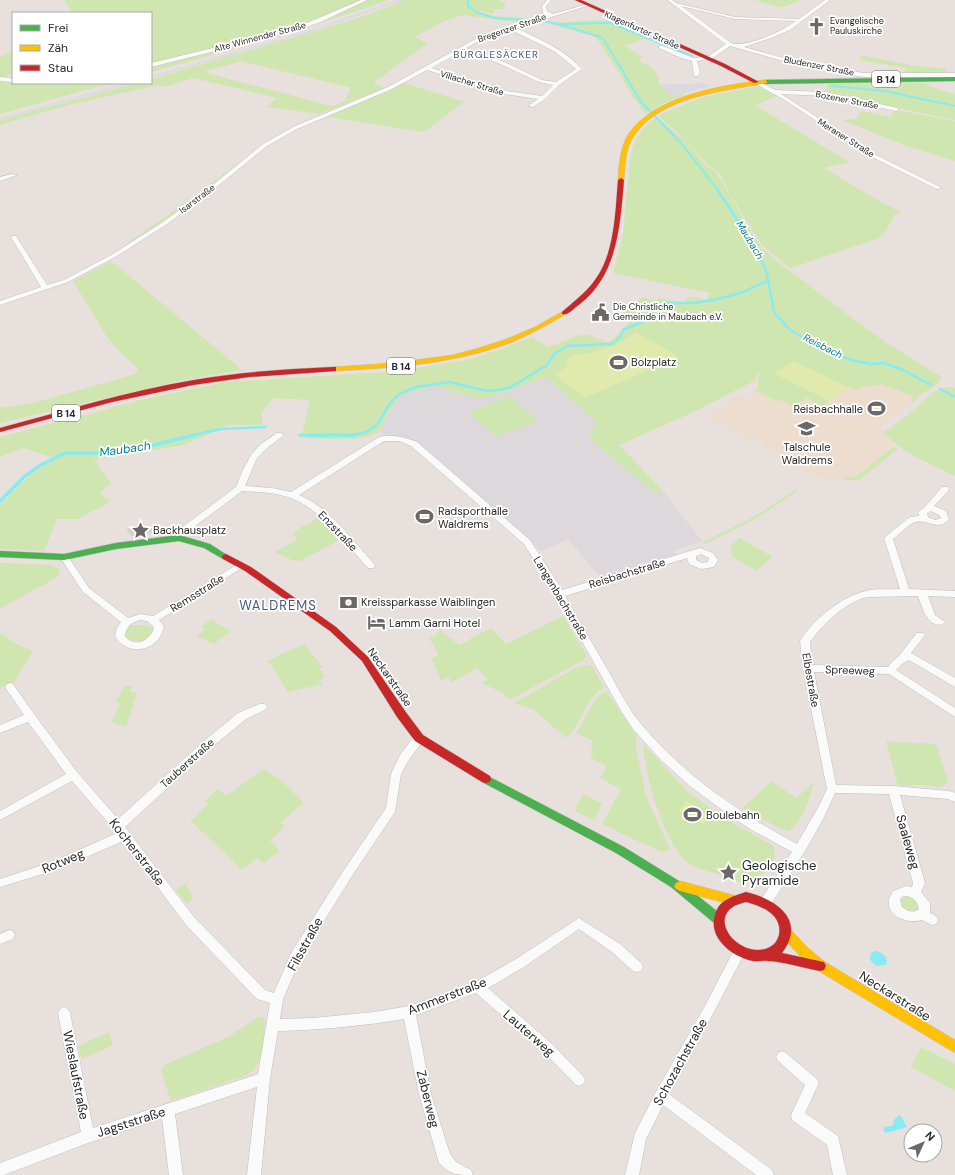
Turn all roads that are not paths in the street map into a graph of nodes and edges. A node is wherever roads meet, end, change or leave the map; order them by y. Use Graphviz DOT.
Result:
graph roads {
  1 [pos="365,0"];
  2 [pos="549,0"];
  3 [pos="577,0"];
  4 [pos="669,0"];
  5 [pos="828,0"];
  6 [pos="677,4"];
  7 [pos="588,5"];
  8 [pos="551,15"];
  9 [pos="800,20"];
  10 [pos="511,28"];
  11 [pos="729,44"];
  12 [pos="740,46"];
  13 [pos="661,47"];
  14 [pos="461,48"];
  15 [pos="708,58"];
  16 [pos="694,60"];
  17 [pos="152,65"];
  18 [pos="426,68"];
  19 [pos="696,75"];
  20 [pos="955,75"];
  21 [pos="0,79"];
  22 [pos="955,79"];
  23 [pos="12,80"];
  24 [pos="756,82"];
  25 [pos="557,84"];
  26 [pos="390,88"];
  27 [pos="774,92"];
  28 [pos="543,98"];
  29 [pos="531,106"];
  30 [pos="896,109"];
  31 [pos="14,175"];
  32 [pos="0,179"];
  33 [pos="939,188"];
  34 [pos="14,237"];
  35 [pos="45,288"];
  36 [pos="0,303"];
  37 [pos="0,430"];
  38 [pos="280,435"];
  39 [pos="240,488"];
  40 [pos="945,489"];
  41 [pos="292,495"];
  42 [pos="927,509"];
  43 [pos="924,519"];
  44 [pos="178,538"];
  45 [pos="693,553"];
  46 [pos="0,554"];
  47 [pos="64,557"];
  48 [pos="242,566"];
  49 [pos="370,566"];
  50 [pos="905,592"];
  51 [pos="922,593"];
  52 [pos="560,594"];
  53 [pos="955,594"];
  54 [pos="153,620"];
  55 [pos="127,622"];
  56 [pos="940,622"];
  57 [pos="920,635"];
  58 [pos="904,658"];
  59 [pos="808,668"];
  60 [pos="891,671"];
  61 [pos="955,683"];
  62 [pos="10,687"];
  63 [pos="262,707"];
  64 [pos="955,713"];
  65 [pos="30,717"];
  66 [pos="0,729"];
  67 [pos="419,738"];
  68 [pos="73,775"];
  69 [pos="832,789"];
  70 [pos="894,790"];
  71 [pos="955,798"];
  72 [pos="0,816"];
  73 [pos="121,831"];
  74 [pos="798,850"];
  75 [pos="1,883"];
  76 [pos="675,884"];
  77 [pos="915,893"];
  78 [pos="733,900"];
  79 [pos="766,902"];
  80 [pos="718,919"];
  81 [pos="786,933"];
  82 [pos="739,952"];
  83 [pos="767,955"];
  84 [pos="822,966"];
  85 [pos="637,968"];
  86 [pos="478,987"];
  87 [pos="277,999"];
  88 [pos="409,1012"];
  89 [pos="64,1013"];
  90 [pos="273,1025"];
  91 [pos="955,1047"];
  92 [pos="782,1057"];
  93 [pos="264,1078"];
  94 [pos="579,1080"];
  95 [pos="661,1096"];
  96 [pos="168,1110"];
  97 [pos="88,1136"];
  98 [pos="0,1170"];
  99 [pos="176,1175"];
  100 [pos="254,1175"];
  101 [pos="466,1175"];
  102 [pos="632,1175"];
  103 [pos="767,1175"];
  104 [pos="840,1175"];
  1 -- 17 [label="street, Alte Winnender Straße"];
  2 -- 8 [label="street, Bregenzer Straße"];
  3 -- 7 [label="main road, Klagenfurter Straße"];
  4 -- 6 [label="street"];
  5 -- 9 [label="street"];
  6 -- 9 [label="street"];
  6 -- 11 [label="street"];
  7 -- 8 [label="street, Bregenzer Straße"];
  7 -- 15 [label="main road, Klagenfurter Straße"];
  8 -- 10 [label="street, Bregenzer Straße"];
  9 -- 12 [label="street"];
  10 -- 14 [label="street, Bregenzer Straße"];
  10 -- 25 [label="street"];
  11 -- 12 [label="street, Bludenzer Straße"];
  11 -- 15 [label="street"];
  12 -- 20 [label="street, Bludenzer Straße"];
  13 -- 16 [label="street"];
  14 -- 18 [label="street, Bregenzer Straße"];
  14 -- 25 [label="street"];
  15 -- 16 [label="street"];
  15 -- 24 [label="main road, Klagenfurter Straße"];
  16 -- 19 [label="street"];
  18 -- 26 [label="street, Bregenzer Straße"];
  18 -- 28 [label="street, Villacher Straße"];
  21 -- 23 [label="street"];
  22 -- 24 [label="main road, B 14"];
  24 -- 27 [label="street, Meraner Straße"];
  24 -- 37 [label="main road, B 14"];
  25 -- 28 [label="street"];
  26 -- 35 [label="street, Isarstraße"];
  27 -- 30 [label="street, Bozener Straße"];
  27 -- 33 [label="street, Meraner Straße"];
  28 -- 29 [label="street"];
  31 -- 32 [label="street"];
  34 -- 35 [label="street"];
  35 -- 36 [label="street, Isarstraße"];
  38 -- 39 [label="street"];
  39 -- 41 [label="street, Enzstraße"];
  39 -- 44 [label="street"];
  40 -- 42 [label="street"];
  41 -- 49 [label="street, Enzstraße"];
  41 -- 52 [label="street, Langenbachstraße"];
  42 -- 43 [label="street"];
  42 -- 43 [label="street"];
  43 -- 50 [label="street"];
  44 -- 47 [label="main road, Neckarstraße"];
  44 -- 48 [label="main road, Neckarstraße"];
  45 -- 52 [label="street, Reisbachstraße"];
  46 -- 47 [label="main road, Neckarstraße"];
  47 -- 55 [label="street"];
  48 -- 54 [label="street, Remsstraße"];
  48 -- 67 [label="main road, Neckarstraße"];
  50 -- 51 [label="street, Elbestraße"];
  50 -- 59 [label="street, Elbestraße"];
  51 -- 53 [label="street, Elbestraße"];
  51 -- 56 [label="street"];
  52 -- 74 [label="street, Langenbachstraße"];
  54 -- 55 [label="street"];
  54 -- 55 [label="street"];
  57 -- 58 [label="street, Spreeweg"];
  58 -- 60 [label="street, Spreeweg"];
  58 -- 61 [label="street"];
  59 -- 60 [label="street, Spreeweg"];
  59 -- 69 [label="street, Elbestraße"];
  60 -- 64 [label="street, Spreeweg"];
  62 -- 65 [label="street, Kocherstraße"];
  63 -- 73 [label="street, Tauberstraße"];
  65 -- 66 [label="street"];
  65 -- 68 [label="street, Kocherstraße"];
  67 -- 76 [label="main road, Neckarstraße"];
  67 -- 87 [label="street, Filsstraße"];
  68 -- 72 [label="street"];
  68 -- 73 [label="street, Kocherstraße"];
  69 -- 70 [label="street"];
  69 -- 74 [label="street"];
  70 -- 71 [label="street"];
  70 -- 77 [label="street, Saaleweg"];
  73 -- 75 [label="street, Rotweg"];
  73 -- 87 [label="street, Kocherstraße"];
  74 -- 79 [label="street"];
  76 -- 78 [label="main road, Neckarstraße"];
  76 -- 80 [label="main road, Neckarstraße"];
  77 -- 77 [label="street"];
  78 -- 79 [label="main road"];
  78 -- 80 [label="main road"];
  79 -- 81 [label="main road"];
  80 -- 82 [label="main road"];
  81 -- 83 [label="main road"];
  81 -- 84 [label="main road, Neckarstraße"];
  82 -- 83 [label="main road"];
  82 -- 95 [label="street, Schozachstraße"];
  83 -- 84 [label="main road, Neckarstraße"];
  84 -- 91 [label="main road, Neckarstraße"];
  85 -- 86 [label="street, Ammerstraße"];
  86 -- 88 [label="street, Ammerstraße"];
  86 -- 94 [label="street, Lauterweg"];
  87 -- 90 [label="street, Filsstraße"];
  88 -- 90 [label="street, Ammerstraße"];
  88 -- 101 [label="street, Zaberweg"];
  89 -- 97 [label="street, Wieslaufstraße"];
  90 -- 93 [label="street, Filsstraße"];
  92 -- 104 [label="street"];
  93 -- 96 [label="street, Jagststraße"];
  93 -- 100 [label="street, Filsstraße"];
  95 -- 102 [label="street, Schozachstraße"];
  95 -- 103 [label="street"];
  96 -- 97 [label="street, Jagststraße"];
  96 -- 99 [label="street"];
  97 -- 98 [label="street, Jagststraße"];
}
